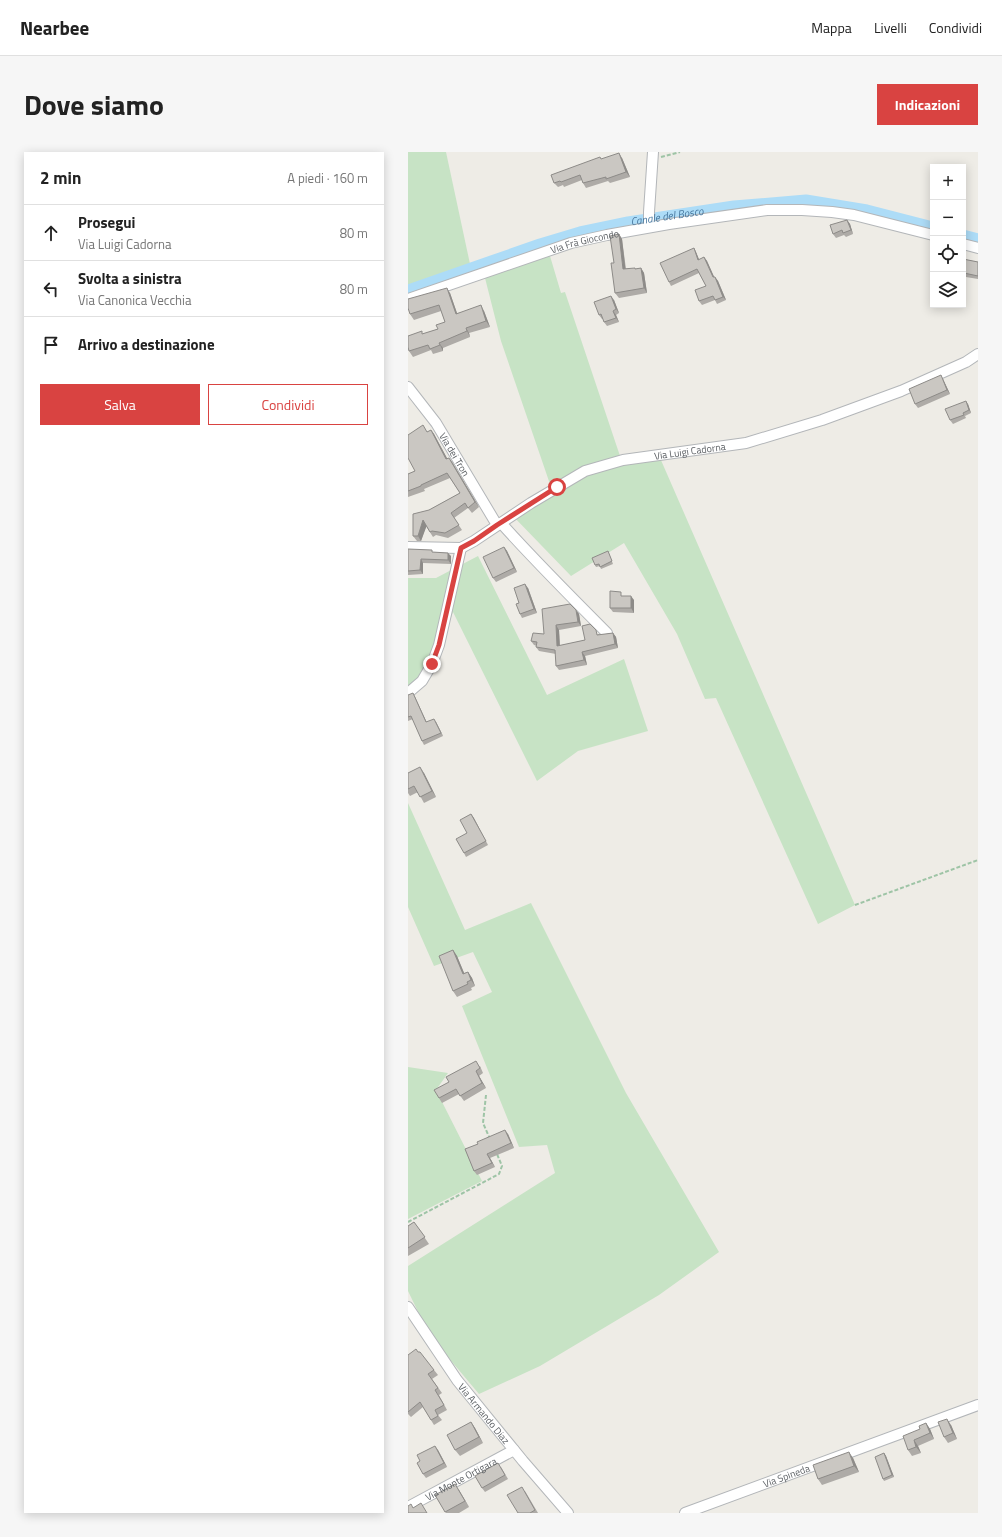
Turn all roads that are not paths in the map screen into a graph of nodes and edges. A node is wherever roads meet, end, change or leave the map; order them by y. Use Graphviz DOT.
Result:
graph roads {
  1 [pos="652,156"];
  2 [pos="649,226"];
  3 [pos="930,234"];
  4 [pos="966,245"];
  5 [pos="978,248"];
  6 [pos="408,299"];
  7 [pos="978,354"];
  8 [pos="408,386"];
  9 [pos="499,524"];
  10 [pos="408,547"];
  11 [pos="461,548"];
  12 [pos="608,633"];
  13 [pos="408,693"];
  14 [pos="408,1307"];
  15 [pos="978,1405"];
  16 [pos="514,1450"];
  17 [pos="408,1507"];
  18 [pos="568,1513"];
  19 [pos="685,1513"];
  1 -- 2 [label="street"];
  2 -- 3 [label="street, Via Frà Giocondo"];
  2 -- 6 [label="street, Via Frà Giocondo"];
  4 -- 5 [label="street"];
  7 -- 9 [label="street, Via Luigi Cadorna"];
  8 -- 9 [label="street, Via dei Tron"];
  9 -- 11 [label="street, Via Luigi Cadorna"];
  9 -- 12 [label="street, Via dei Tron"];
  10 -- 11 [label="street"];
  11 -- 13 [label="street"];
  14 -- 16 [label="street, Via Armando Diaz"];
  15 -- 19 [label="street, Via Spineda"];
  16 -- 17 [label="street, Via Monte Ortigara"];
  16 -- 18 [label="street, Via Armando Diaz"];
}
